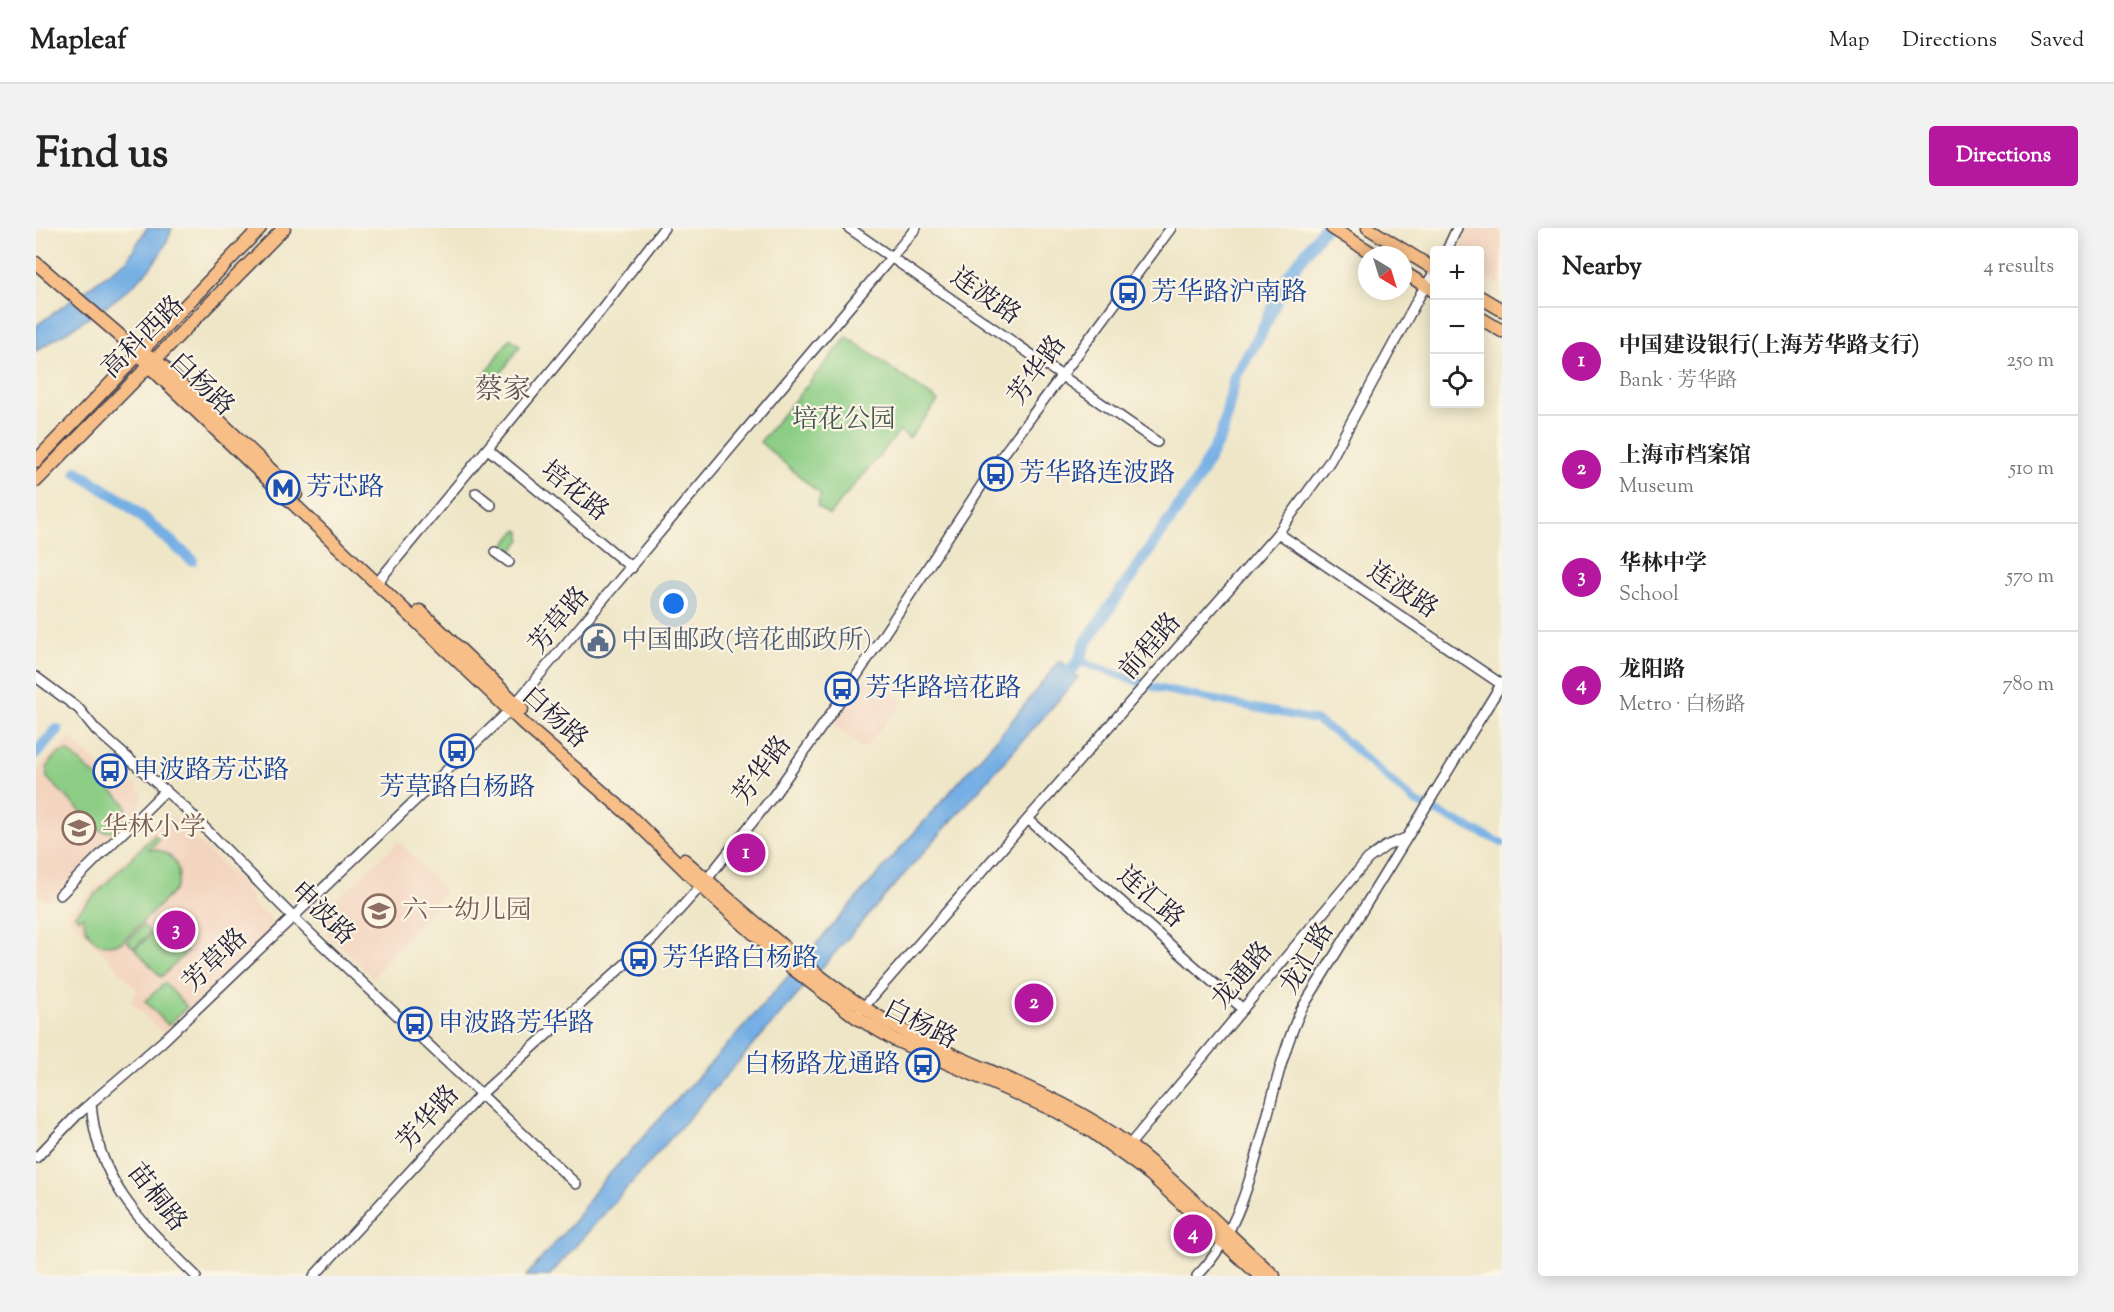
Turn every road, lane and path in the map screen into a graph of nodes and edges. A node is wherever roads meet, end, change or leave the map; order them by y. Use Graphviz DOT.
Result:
graph roads {
  1 [pos="260,228"];
  2 [pos="284,228"];
  3 [pos="664,228"];
  4 [pos="849,228"];
  5 [pos="916,228"];
  6 [pos="1171,228"];
  7 [pos="1332,228"];
  8 [pos="1368,228"];
  9 [pos="1457,228"];
  10 [pos="1362,246"];
  11 [pos="1449,246"];
  12 [pos="891,257"];
  13 [pos="36,263"];
  14 [pos="1430,268"];
  15 [pos="1412,277"];
  16 [pos="1430,288"];
  17 [pos="1484,300"];
  18 [pos="1502,310"];
  19 [pos="1484,321"];
  20 [pos="1502,331"];
  21 [pos="140,353"];
  22 [pos="151,362"];
  23 [pos="1060,375"];
  24 [pos="1157,442"];
  25 [pos="488,449"];
  26 [pos="36,461"];
  27 [pos="36,480"];
  28 [pos="476,493"];
  29 [pos="491,505"];
  30 [pos="1278,533"];
  31 [pos="495,552"];
  32 [pos="509,562"];
  33 [pos="632,568"];
  34 [pos="380,579"];
  35 [pos="36,677"];
  36 [pos="1502,684"];
  37 [pos="513,707"];
  38 [pos="166,790"];
  39 [pos="1029,820"];
  40 [pos="1406,838"];
  41 [pos="704,883"];
  42 [pos="60,894"];
  43 [pos="293,917"];
  44 [pos="1243,1009"];
  45 [pos="859,1012"];
  46 [pos="480,1095"];
  47 [pos="91,1103"];
  48 [pos="1126,1149"];
  49 [pos="36,1158"];
  50 [pos="576,1184"];
  51 [pos="1226,1239"];
  52 [pos="196,1276"];
  53 [pos="314,1276"];
  54 [pos="1197,1276"];
  55 [pos="1260,1276"];
  56 [pos="1274,1276"];
  1 -- 21 [label="main road, 高科西路"];
  2 -- 22 [label="main road, 高科西路"];
  3 -- 25 [label="street"];
  4 -- 12 [label="street, 连波路"];
  5 -- 12 [label="street, 芳草路"];
  6 -- 23 [label="street, 芳华路"];
  7 -- 10 [label="main road"];
  8 -- 14 [label="main road"];
  9 -- 11 [label="street"];
  12 -- 23 [label="street, 连波路"];
  12 -- 33 [label="street, 芳草路"];
  13 -- 21 [label="main road"];
  15 -- 16 [label="main road"];
  16 -- 30 [label="street, 前程路"];
  17 -- 18 [label="main road"];
  19 -- 20 [label="main road"];
  21 -- 22 [label="main road, 白杨路"];
  21 -- 26 [label="main road, 高科西路"];
  22 -- 27 [label="main road, 高科西路"];
  22 -- 34 [label="main road, 白杨路"];
  23 -- 24 [label="street, 连波路"];
  23 -- 41 [label="street, 芳华路"];
  25 -- 33 [label="street, 培花路"];
  25 -- 34 [label="street"];
  28 -- 29 [label="street"];
  30 -- 36 [label="street, 连波路"];
  30 -- 39 [label="street, 前程路"];
  31 -- 32 [label="street"];
  33 -- 37 [label="street, 芳草路"];
  34 -- 37 [label="main road, 白杨路"];
  35 -- 38 [label="street, 申波路"];
  36 -- 40 [label="street, 龙汇路"];
  37 -- 41 [label="main road, 白杨路"];
  37 -- 43 [label="street, 芳草路"];
  38 -- 42 [label="street"];
  38 -- 43 [label="street, 申波路"];
  39 -- 44 [label="street, 连汇路"];
  39 -- 45 [label="street, 前程路"];
  40 -- 44 [label="street, 龙通路"];
  40 -- 51 [label="street, 龙汇路"];
  41 -- 45 [label="main road, 白杨路"];
  41 -- 46 [label="street, 芳华路"];
  43 -- 46 [label="street, 申波路"];
  43 -- 47 [label="street, 芳草路"];
  44 -- 48 [label="street, 龙通路"];
  45 -- 48 [label="main road, 白杨路"];
  46 -- 50 [label="street, 申波路"];
  46 -- 53 [label="street, 芳华路"];
  47 -- 49 [label="street, 芳草路"];
  47 -- 52 [label="street, 苗桐路"];
  48 -- 51 [label="main road, 白杨路"];
  51 -- 54 [label="street, 龙汇路"];
  51 -- 55 [label="main road, 白杨路"];
  51 -- 56 [label="main road, 白杨路"];
}
